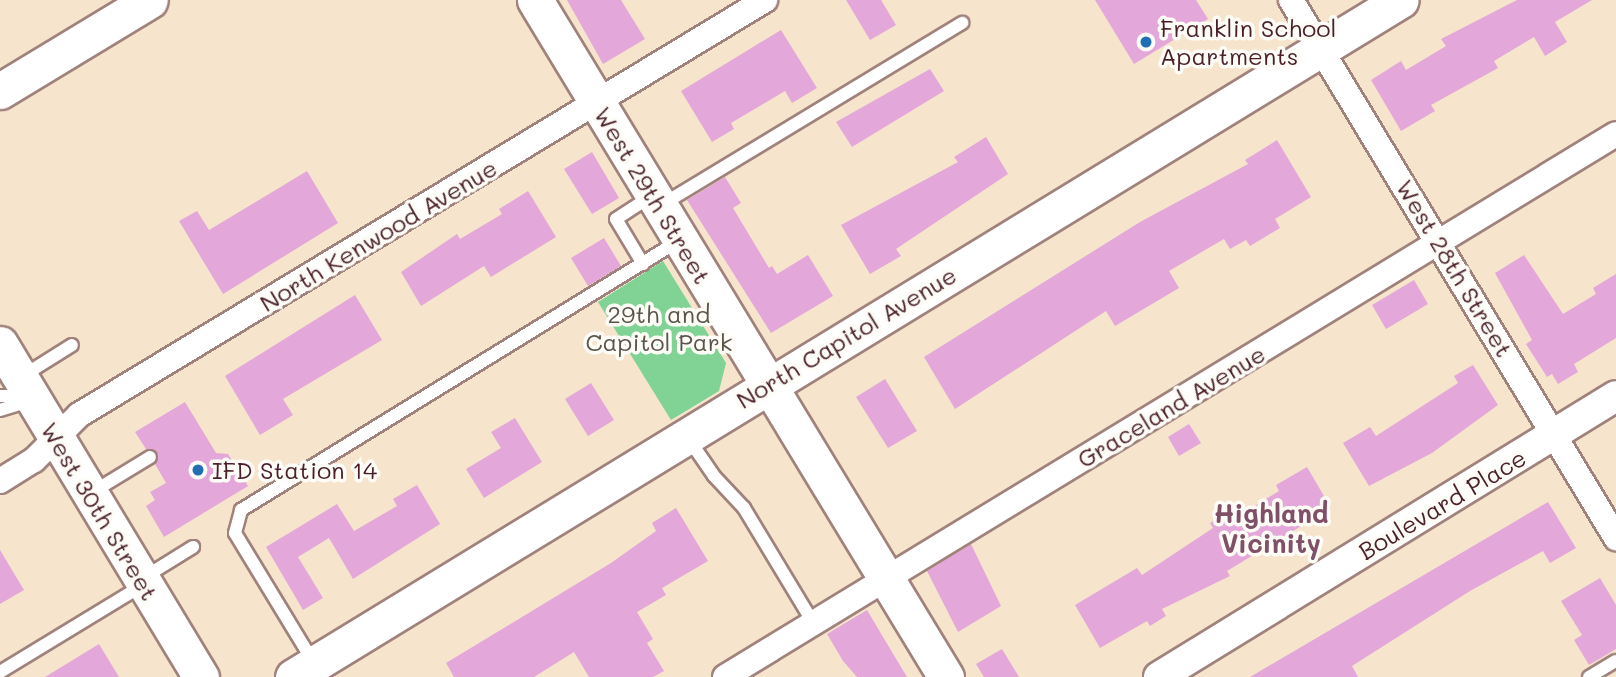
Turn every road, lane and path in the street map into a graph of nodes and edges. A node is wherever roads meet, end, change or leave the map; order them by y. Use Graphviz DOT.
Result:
graph roads {
  1 [pos="150,0"];
  2 [pos="535,0"];
  3 [pos="765,0"];
  4 [pos="1292,0"];
  5 [pos="1401,0"];
  6 [pos="962,23"];
  7 [pos="1321,50"];
  8 [pos="0,91"];
  9 [pos="597,102"];
  10 [pos="1616,134"];
  11 [pos="657,201"];
  12 [pos="680,240"];
  13 [pos="1440,243"];
  14 [pos="643,264"];
  15 [pos="0,344"];
  16 [pos="72,345"];
  17 [pos="769,384"];
  18 [pos="18,392"];
  19 [pos="1616,396"];
  20 [pos="0,410"];
  21 [pos="686,435"];
  22 [pos="1555,435"];
  23 [pos="56,438"];
  24 [pos="150,457"];
  25 [pos="0,481"];
  26 [pos="90,494"];
  27 [pos="1616,538"];
  28 [pos="193,547"];
  29 [pos="886,580"];
  30 [pos="143,582"];
  31 [pos="814,624"];
  32 [pos="1616,661"];
  33 [pos="304,671"];
  34 [pos="0,672"];
  35 [pos="201,677"];
  36 [pos="725,677"];
  37 [pos="946,677"];
  38 [pos="1159,677"];
  39 [pos="1590,677"];
  1 -- 8 [label="main road"];
  2 -- 9 [label="main road, West 29th Street"];
  3 -- 9 [label="street, North Kenwood Avenue"];
  4 -- 7 [label="street, West 28th Street"];
  5 -- 7 [label="main road, North Capitol Avenue"];
  6 -- 11 [label="lane"];
  7 -- 13 [label="street, West 28th Street"];
  7 -- 17 [label="main road, North Capitol Avenue"];
  9 -- 11 [label="main road, West 29th Street"];
  9 -- 23 [label="street, North Kenwood Avenue"];
  10 -- 13 [label="street, Graceland Avenue"];
  11 -- 12 [label="main road, West 29th Street"];
  11 -- 14 [label="lane"];
  12 -- 14 [label="lane"];
  12 -- 17 [label="main road, West 29th Street"];
  13 -- 22 [label="street, West 28th Street"];
  13 -- 29 [label="street, Graceland Avenue"];
  14 -- 33 [label="lane"];
  15 -- 18 [label="main road, West 30th Street"];
  16 -- 18 [label="lane"];
  17 -- 21 [label="main road, North Capitol Avenue"];
  17 -- 29 [label="main road, West 29th Street"];
  18 -- 20 [label="lane"];
  18 -- 23 [label="main road, West 30th Street"];
  19 -- 22 [label="street, Boulevard Place"];
  21 -- 31 [label="lane"];
  21 -- 33 [label="main road, North Capitol Avenue"];
  22 -- 27 [label="street, West 28th Street"];
  22 -- 38 [label="street, Boulevard Place"];
  23 -- 25 [label="street, North Kenwood Avenue"];
  23 -- 26 [label="main road, West 30th Street"];
  24 -- 26 [label="lane"];
  26 -- 30 [label="main road, West 30th Street"];
  28 -- 30 [label="lane"];
  29 -- 31 [label="street, Graceland Avenue"];
  29 -- 37 [label="main road, West 29th Street"];
  30 -- 34 [label="lane"];
  30 -- 35 [label="main road, West 30th Street"];
  31 -- 36 [label="street, Graceland Avenue"];
  32 -- 39 [label="lane"];
}
